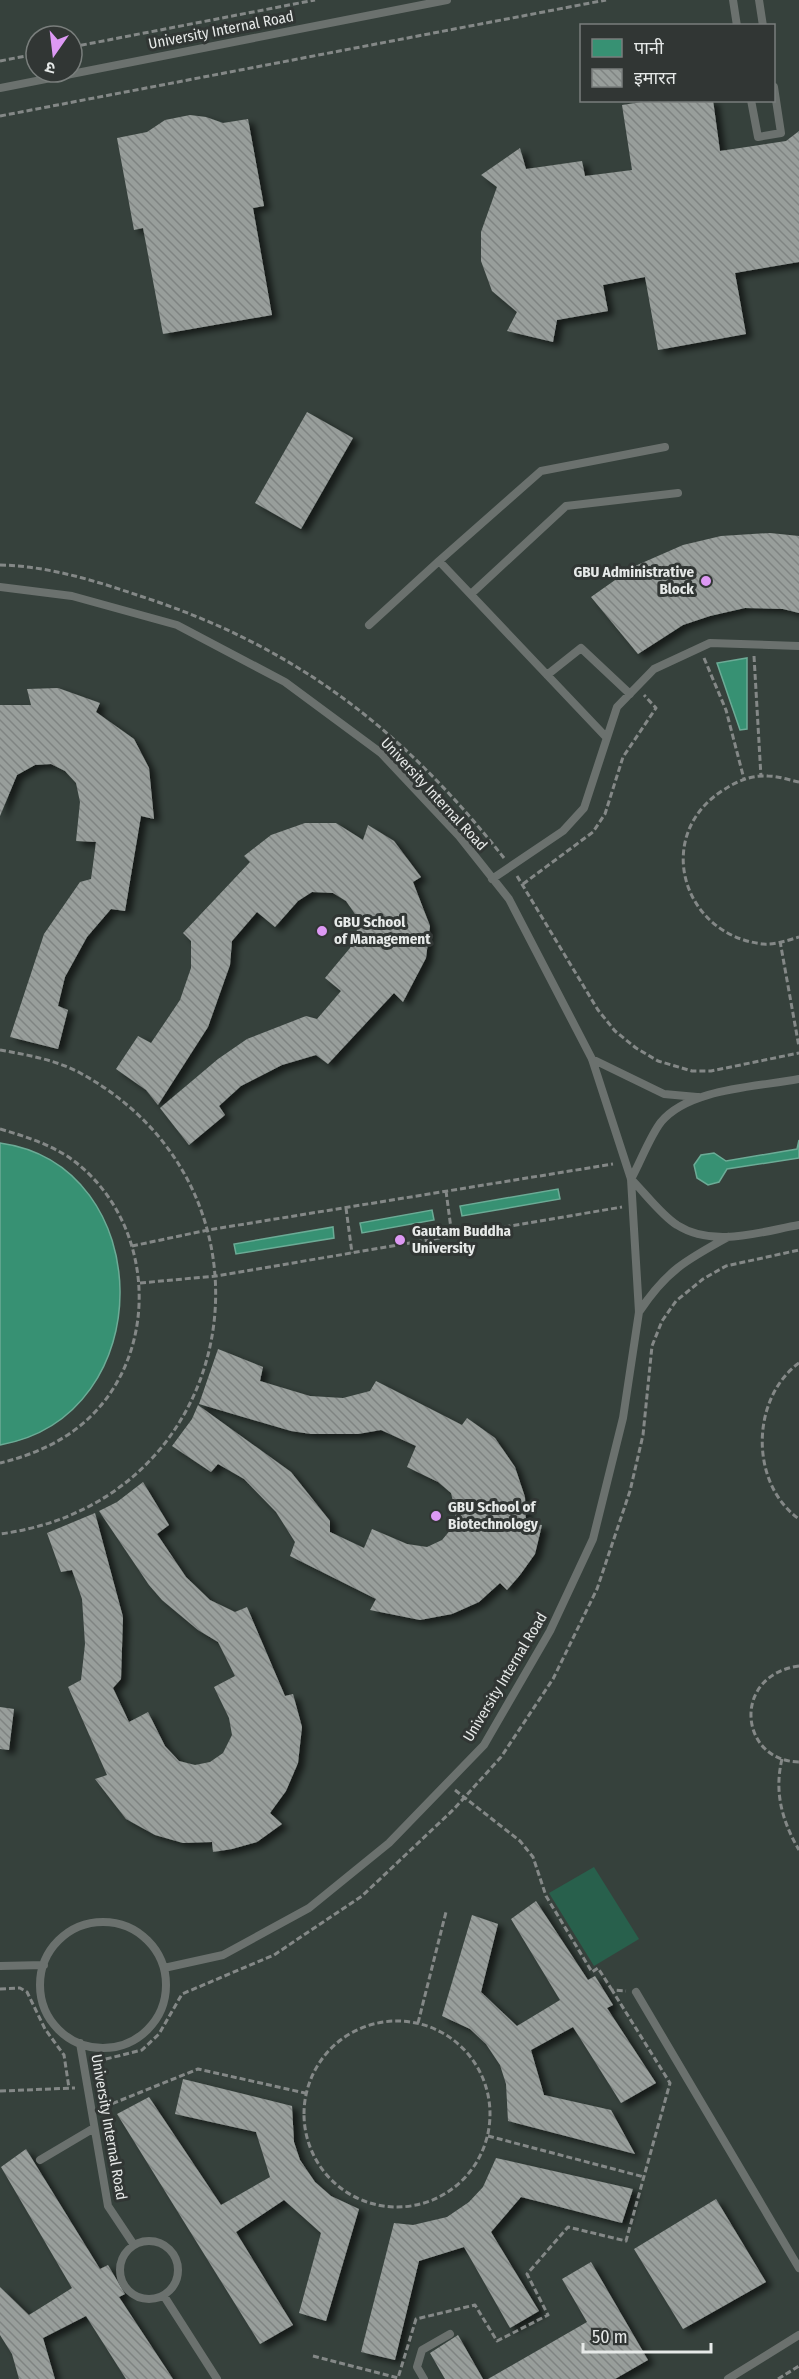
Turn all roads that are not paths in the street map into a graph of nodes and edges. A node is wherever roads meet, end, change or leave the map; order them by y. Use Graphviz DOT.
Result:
graph roads {
  1 [pos="447,0"];
  2 [pos="733,0"];
  3 [pos="759,0"];
  4 [pos="737,24"];
  5 [pos="763,24"];
  6 [pos="0,88"];
  7 [pos="775,93"];
  8 [pos="751,102"];
  9 [pos="665,447"];
  10 [pos="678,493"];
  11 [pos="439,561"];
  12 [pos="0,587"];
  13 [pos="471,594"];
  14 [pos="369,626"];
  15 [pos="799,646"];
  16 [pos="547,675"];
  17 [pos="630,694"];
  18 [pos="606,737"];
  19 [pos="492,879"];
  20 [pos="592,1059"];
  21 [pos="799,1079"];
  22 [pos="697,1097"];
  23 [pos="631,1179"];
  24 [pos="799,1225"];
  25 [pos="729,1237"];
  26 [pos="639,1312"];
  27 [pos="44,1965"];
  28 [pos="0,1966"];
  29 [pos="164,1968"];
  30 [pos="636,1992"];
  31 [pos="80,2043"];
  32 [pos="94,2128"];
  33 [pos="40,2160"];
  34 [pos="134,2245"];
  35 [pos="799,2268"];
  36 [pos="165,2296"];
  37 [pos="450,2334"];
  38 [pos="799,2335"];
  39 [pos="217,2379"];
  40 [pos="424,2379"];
  41 [pos="729,2379"];
  1 -- 6 [label="lane, University Internal Road"];
  2 -- 4 [label="lane"];
  3 -- 5 [label="lane"];
  7 -- 8 [label="lane"];
  9 -- 11 [label="lane"];
  10 -- 13 [label="lane"];
  11 -- 13 [label="lane"];
  11 -- 14 [label="lane"];
  12 -- 19 [label="lane, University Internal Road"];
  13 -- 16 [label="lane"];
  15 -- 17 [label="lane"];
  16 -- 17 [label="lane"];
  16 -- 18 [label="lane"];
  17 -- 18 [label="lane"];
  18 -- 19 [label="lane"];
  19 -- 20 [label="lane, University Internal Road"];
  20 -- 22 [label="lane"];
  20 -- 23 [label="lane, University Internal Road"];
  21 -- 22 [label="lane"];
  22 -- 23 [label="lane"];
  23 -- 25 [label="lane"];
  23 -- 26 [label="lane, University Internal Road"];
  24 -- 25 [label="lane"];
  25 -- 26 [label="lane, University Internal Road"];
  26 -- 29 [label="lane, University Internal Road"];
  27 -- 28 [label="lane"];
  27 -- 29 [label="lane, University Internal Road"];
  27 -- 31 [label="lane, University Internal Road"];
  29 -- 31 [label="lane, University Internal Road"];
  30 -- 35 [label="lane"];
  31 -- 32 [label="lane, University Internal Road"];
  32 -- 33 [label="lane"];
  32 -- 34 [label="lane, University Internal Road"];
  34 -- 36 [label="lane"];
  34 -- 36 [label="lane"];
  36 -- 39 [label="lane"];
  37 -- 40 [label="lane"];
  38 -- 41 [label="lane"];
}
